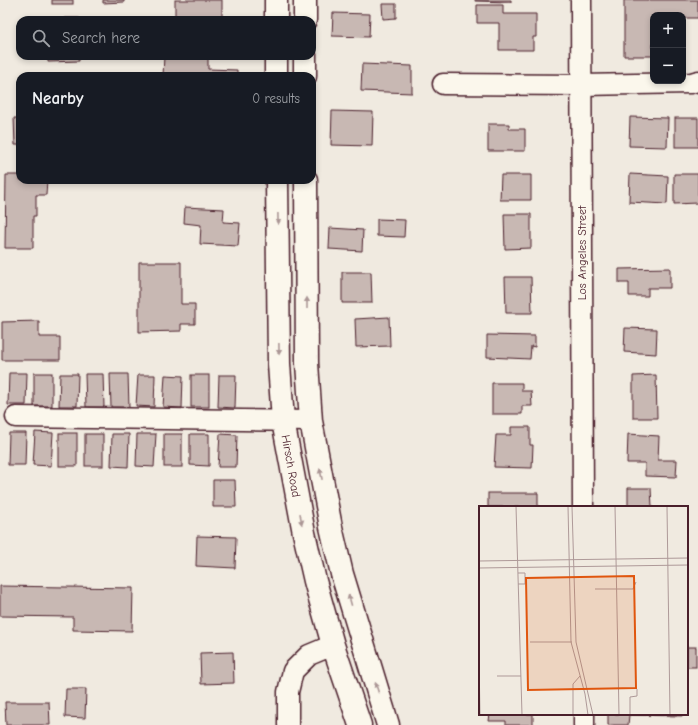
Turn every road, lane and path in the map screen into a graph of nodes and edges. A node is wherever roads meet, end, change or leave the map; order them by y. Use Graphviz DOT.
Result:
graph roads {
  1 [pos="276,0"];
  2 [pos="305,0"];
  3 [pos="581,0"];
  4 [pos="276,16"];
  5 [pos="305,16"];
  6 [pos="276,60"];
  7 [pos="305,60"];
  8 [pos="276,72"];
  9 [pos="305,72"];
  10 [pos="698,81"];
  11 [pos="443,84"];
  12 [pos="582,85"];
  13 [pos="277,184"];
  14 [pos="306,184"];
  15 [pos="16,417"];
  16 [pos="283,421"];
  17 [pos="312,421"];
  18 [pos="583,506"];
  19 [pos="333,645"];
  20 [pos="288,725"];
  21 [pos="360,725"];
  22 [pos="388,725"];
  1 -- 4 [label="main road"];
  2 -- 5 [label="main road"];
  3 -- 12 [label="street, Los Angeles Street"];
  6 -- 8 [label="main road"];
  7 -- 9 [label="main road"];
  10 -- 12 [label="street"];
  11 -- 12 [label="street"];
  12 -- 18 [label="street, Los Angeles Street"];
  13 -- 16 [label="main road, Hirsch Road, one-way"];
  17 -- 14 [label="main road, one-way"];
  15 -- 16 [label="street"];
  16 -- 17 [label="street"];
  16 -- 19 [label="main road, Hirsch Road, one-way"];
  22 -- 17 [label="main road, one-way"];
  19 -- 20 [label="street"];
  19 -- 21 [label="main road, Hirsch Road"];
}
